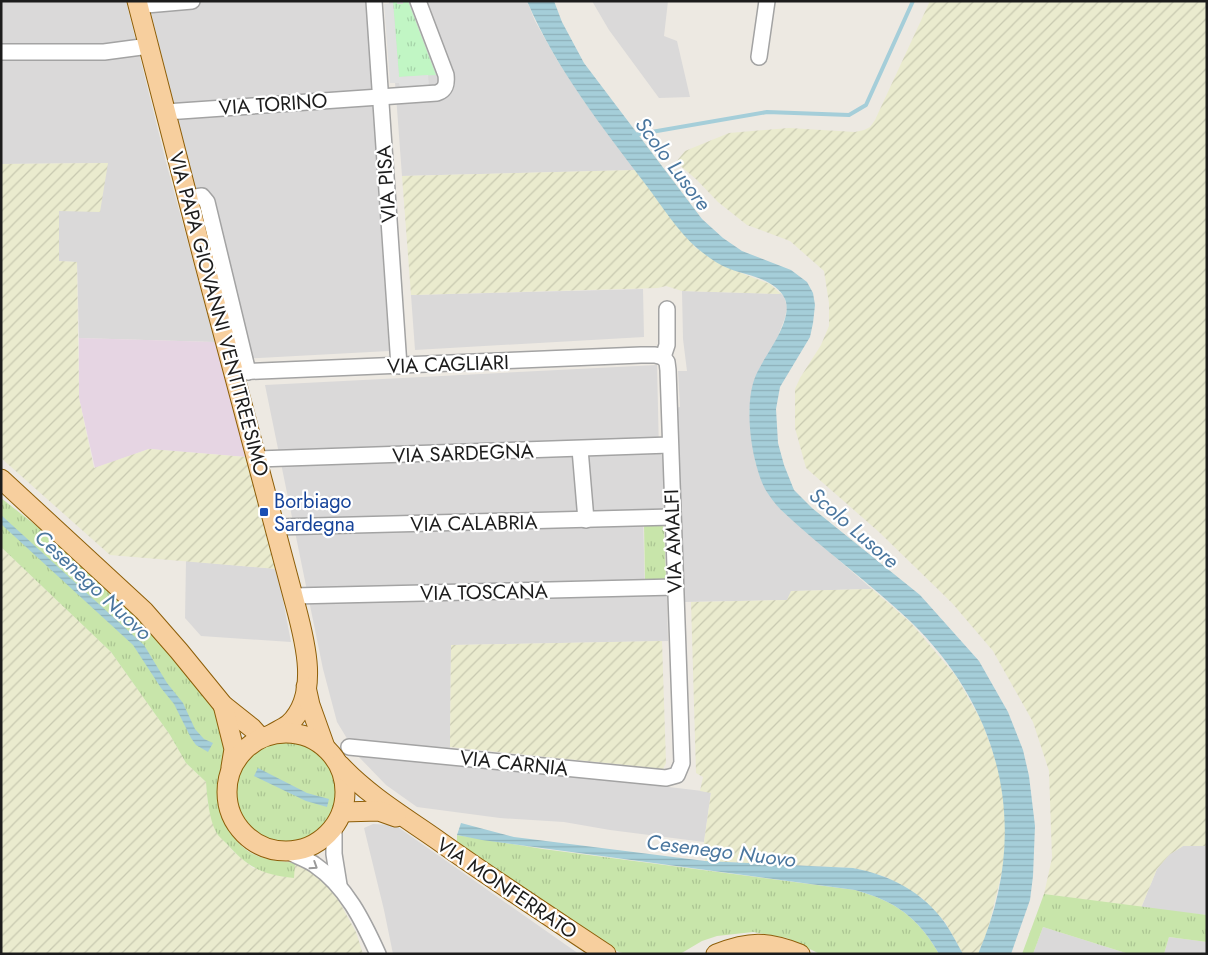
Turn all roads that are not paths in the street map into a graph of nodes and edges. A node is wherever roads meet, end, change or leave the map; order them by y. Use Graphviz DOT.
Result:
graph roads {
  1 [pos="192,1"];
  2 [pos="374,1"];
  3 [pos="418,1"];
  4 [pos="767,1"];
  5 [pos="138,4"];
  6 [pos="149,46"];
  7 [pos="1,52"];
  8 [pos="759,57"];
  9 [pos="380,97"];
  10 [pos="166,112"];
  11 [pos="667,309"];
  12 [pos="662,357"];
  13 [pos="399,366"];
  14 [pos="241,372"];
  15 [pos="670,445"];
  16 [pos="580,449"];
  17 [pos="257,459"];
  18 [pos="1,479"];
  19 [pos="672,517"];
  20 [pos="586,520"];
  21 [pos="275,527"];
  22 [pos="675,587"];
  23 [pos="294,596"];
  24 [pos="306,687"];
  25 [pos="223,705"];
  26 [pos="267,736"];
  27 [pos="325,747"];
  28 [pos="349,747"];
  29 [pos="337,762"];
  30 [pos="231,769"];
  31 [pos="677,775"];
  32 [pos="338,819"];
  33 [pos="409,821"];
  34 [pos="287,851"];
  35 [pos="339,885"];
  36 [pos="378,954"];
  37 [pos="606,954"];
  38 [pos="716,954"];
  39 [pos="800,954"];
  1 -- 5 [label="street"];
  2 -- 9 [label="street, VIA PISA"];
  3 -- 9 [label="street, VIA TORINO"];
  4 -- 8 [label="street"];
  5 -- 6 [label="main road, VIA PAPA GIOVANNI VENTITREESIMO"];
  6 -- 7 [label="street"];
  6 -- 10 [label="main road, VIA PAPA GIOVANNI VENTITREESIMO"];
  9 -- 10 [label="street, VIA TORINO"];
  9 -- 13 [label="street, VIA PISA"];
  10 -- 14 [label="main road, VIA PAPA GIOVANNI VENTITREESIMO"];
  11 -- 12 [label="street, VIA AMALFI"];
  12 -- 13 [label="street, VIA CAGLIARI"];
  12 -- 15 [label="street, VIA AMALFI"];
  13 -- 14 [label="street, VIA CAGLIARI"];
  14 -- 17 [label="main road, VIA PAPA GIOVANNI VENTITREESIMO"];
  15 -- 16 [label="street, VIA SARDEGNA"];
  15 -- 19 [label="street, VIA AMALFI"];
  16 -- 17 [label="street, VIA SARDEGNA"];
  16 -- 20 [label="street"];
  17 -- 21 [label="main road, VIA PAPA GIOVANNI VENTITREESIMO"];
  18 -- 25 [label="main road"];
  19 -- 20 [label="street, VIA CALABRIA"];
  19 -- 22 [label="street, VIA AMALFI"];
  20 -- 21 [label="street, VIA CALABRIA"];
  21 -- 23 [label="main road, VIA PAPA GIOVANNI VENTITREESIMO"];
  22 -- 23 [label="street, VIA TOSCANA"];
  22 -- 31 [label="street, VIA AMALFI"];
  23 -- 24 [label="main road, VIA PAPA GIOVANNI VENTITREESIMO"];
  24 -- 26 [label="main road, VIA PAPA GIOVANNI VENTITREESIMO"];
  24 -- 27 [label="main road, VIA PAPA GIOVANNI VENTITREESIMO"];
  25 -- 26 [label="main road"];
  25 -- 30 [label="main road"];
  26 -- 27 [label="main road"];
  26 -- 30 [label="main road"];
  27 -- 29 [label="main road"];
  28 -- 31 [label="street, VIA CARNIA"];
  29 -- 32 [label="main road"];
  29 -- 33 [label="main road, VIA MONFERRATO"];
  30 -- 34 [label="main road"];
  32 -- 33 [label="main road, VIA MONFERRATO"];
  32 -- 34 [label="main road"];
  32 -- 35 [label="street"];
  33 -- 37 [label="main road, VIA MONFERRATO"];
  34 -- 35 [label="street, one-way"];
  35 -- 36 [label="street"];
  38 -- 39 [label="main road"];
}
